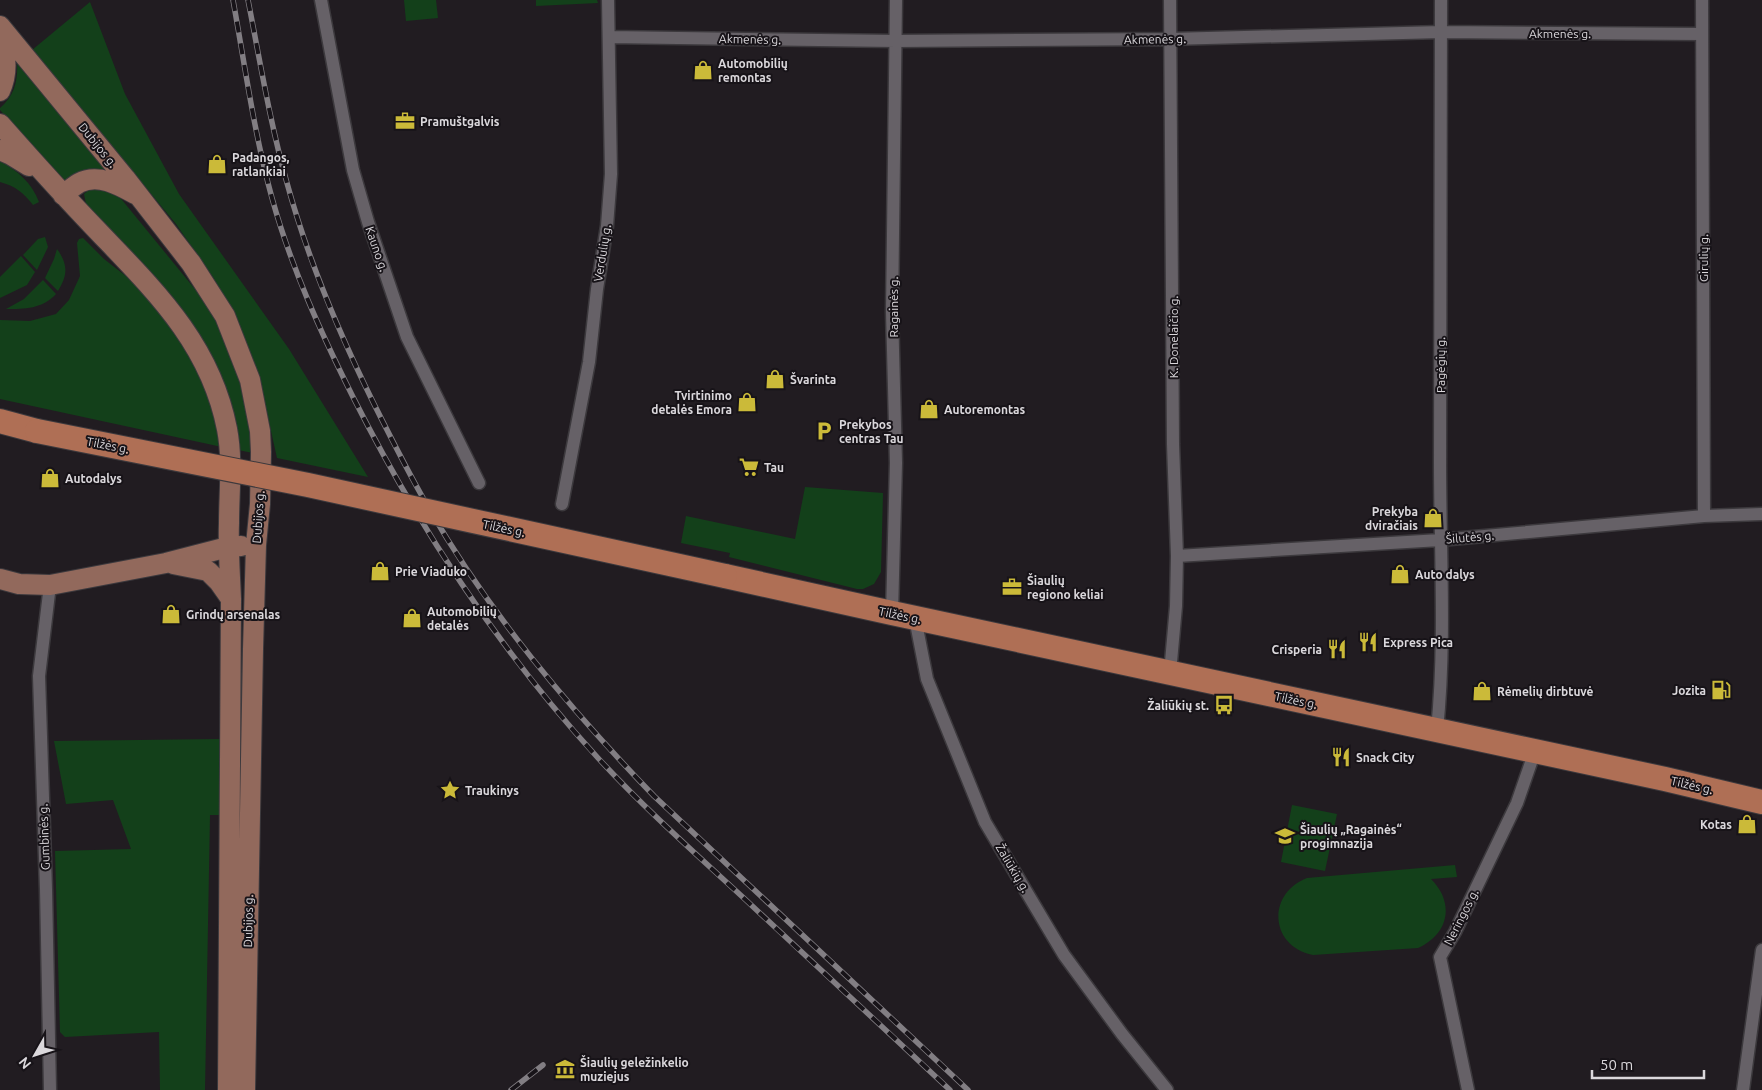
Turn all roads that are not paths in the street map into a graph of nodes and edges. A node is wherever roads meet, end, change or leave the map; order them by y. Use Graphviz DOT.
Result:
graph roads {
  1 [pos="320,0"];
  2 [pos="608,0"];
  3 [pos="896,0"];
  4 [pos="1170,0"];
  5 [pos="1441,0"];
  6 [pos="1702,0"];
  7 [pos="0,26"];
  8 [pos="1440,32"];
  9 [pos="1701,34"];
  10 [pos="609,37"];
  11 [pos="0,38"];
  12 [pos="1170,39"];
  13 [pos="896,41"];
  14 [pos="0,91"];
  15 [pos="0,124"];
  16 [pos="0,150"];
  17 [pos="46,177"];
  18 [pos="63,195"];
  19 [pos="140,198"];
  20 [pos="0,421"];
  21 [pos="0,428"];
  22 [pos="37,431"];
  23 [pos="479,483"];
  24 [pos="562,504"];
  25 [pos="1762,514"];
  26 [pos="1704,516"];
  27 [pos="1440,540"];
  28 [pos="256,545"];
  29 [pos="228,547"];
  30 [pos="1177,556"];
  31 [pos="166,562"];
  32 [pos="0,579"];
  33 [pos="50,585"];
  34 [pos="231,599"];
  35 [pos="892,613"];
  36 [pos="915,618"];
  37 [pos="1170,673"];
  38 [pos="1437,730"];
  39 [pos="1534,752"];
  40 [pos="1762,802"];
  41 [pos="1762,950"];
  42 [pos="50,1090"];
  43 [pos="228,1090"];
  44 [pos="245,1090"];
  45 [pos="1167,1090"];
  46 [pos="1468,1090"];
  47 [pos="1743,1090"];
  1 -- 23 [label="street, Kauno g."];
  2 -- 10 [label="street, Verdulių g."];
  3 -- 13 [label="street, Ragainės g."];
  4 -- 12 [label="street, K. Donelaičio g."];
  5 -- 8 [label="street, Pagėgių g."];
  6 -- 9 [label="street, Girulių g."];
  7 -- 19 [label="main road, Dubijos g."];
  8 -- 9 [label="street, Akmenės g."];
  8 -- 12 [label="street, Akmenės g."];
  8 -- 27 [label="street, Pagėgių g."];
  9 -- 26 [label="street, Girulių g."];
  10 -- 13 [label="street, Akmenės g."];
  10 -- 24 [label="street, Verdulių g."];
  11 -- 14 [label="main road"];
  12 -- 13 [label="street, Akmenės g."];
  12 -- 30 [label="street, K. Donelaičio g."];
  13 -- 35 [label="street, Ragainės g."];
  15 -- 17 [label="main road, Dubijos g."];
  16 -- 17 [label="main road"];
  17 -- 18 [label="main road, Dubijos g."];
  18 -- 19 [label="main road"];
  18 -- 29 [label="main road, Dubijos g."];
  19 -- 28 [label="main road, Dubijos g."];
  20 -- 22 [label="highway, Tilžės g."];
  21 -- 22 [label="highway, Tilžės g."];
  22 -- 35 [label="highway, Tilžės g., bridge"];
  25 -- 26 [label="street, Šilutės g."];
  26 -- 27 [label="street, Šilutės g."];
  27 -- 30 [label="street, Šilutės g."];
  27 -- 38 [label="street, Pagėgių g."];
  28 -- 29 [label="main road"];
  28 -- 44 [label="main road, Dubijos g."];
  29 -- 31 [label="main road"];
  29 -- 34 [label="main road, Dubijos g."];
  30 -- 37 [label="street, K. Donelaičio g."];
  31 -- 33 [label="main road"];
  31 -- 34 [label="main road"];
  32 -- 33 [label="main road"];
  33 -- 42 [label="street, Gumbinės g."];
  34 -- 43 [label="main road, Dubijos g."];
  35 -- 36 [label="highway, Tilžės g."];
  36 -- 37 [label="highway, Tilžės g."];
  36 -- 45 [label="street, Žaliūkių g."];
  37 -- 38 [label="highway, Tilžės g."];
  38 -- 39 [label="highway, Tilžės g."];
  39 -- 40 [label="highway, Tilžės g."];
  39 -- 46 [label="street, Neringos g."];
  41 -- 47 [label="street"];
}
